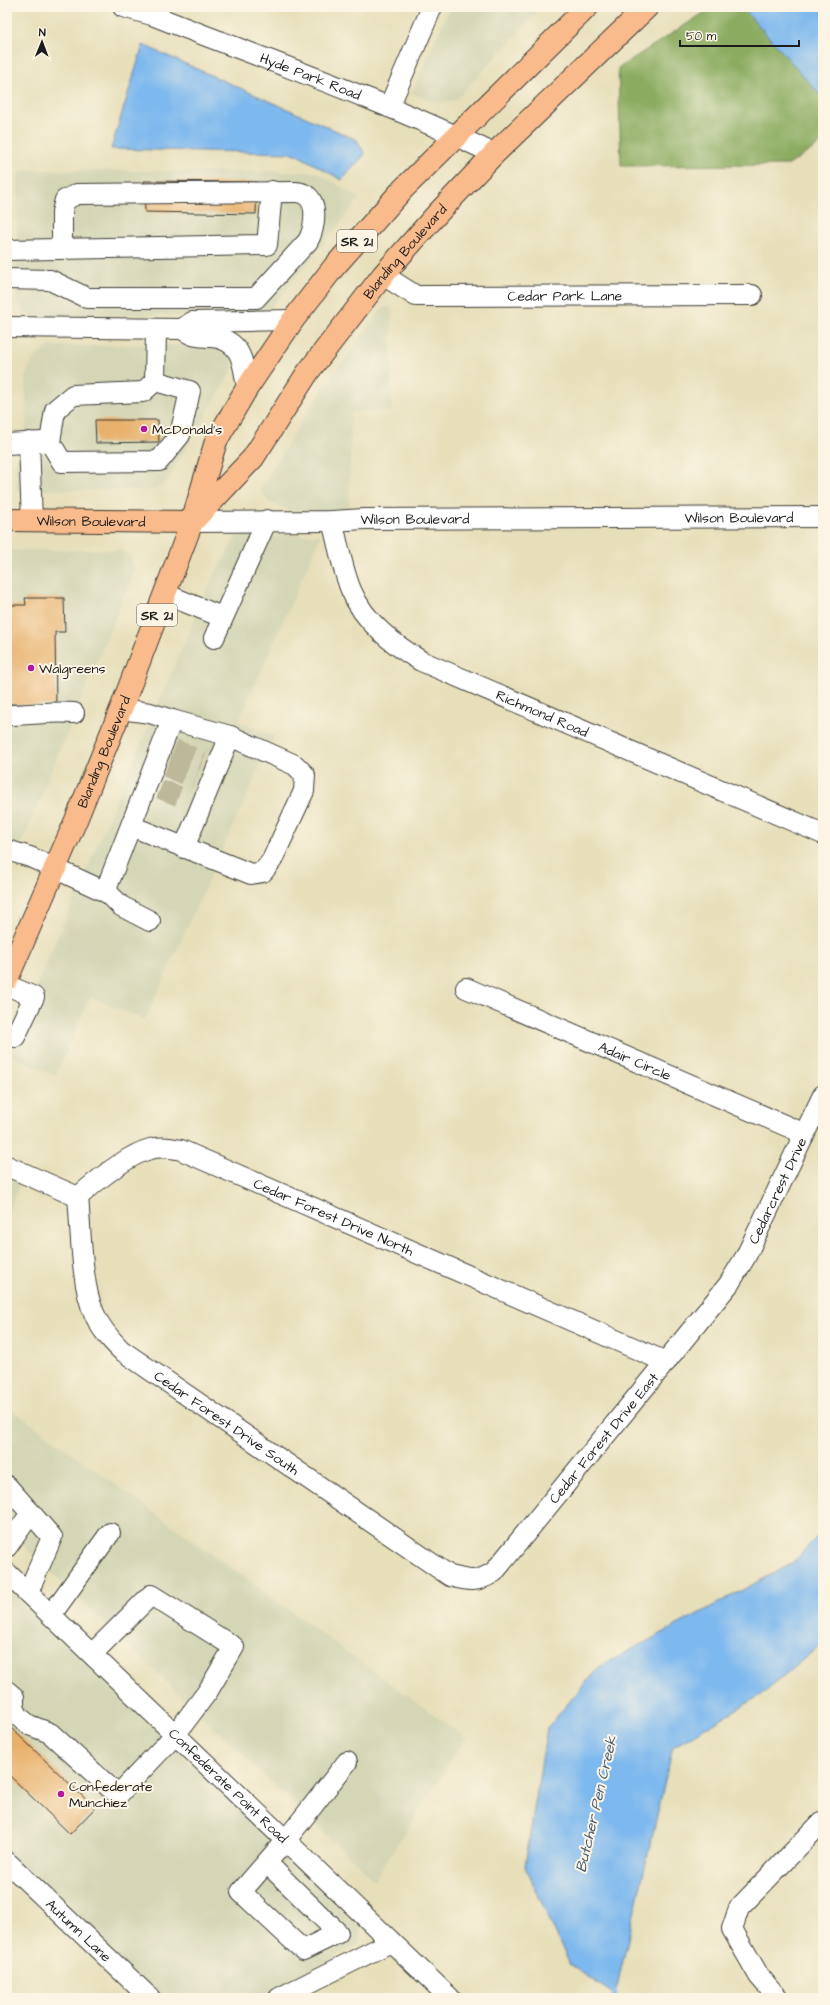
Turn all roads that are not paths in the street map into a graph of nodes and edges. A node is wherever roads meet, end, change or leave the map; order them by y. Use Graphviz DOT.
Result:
graph roads {
  1 [pos="123,7"];
  2 [pos="432,7"];
  3 [pos="588,7"];
  4 [pos="647,7"];
  5 [pos="389,107"];
  6 [pos="456,135"];
  7 [pos="494,154"];
  8 [pos="272,191"];
  9 [pos="62,248"];
  10 [pos="7,250"];
  11 [pos="383,275"];
  12 [pos="7,279"];
  13 [pos="752,295"];
  14 [pos="293,320"];
  15 [pos="7,327"];
  16 [pos="156,329"];
  17 [pos="182,329"];
  18 [pos="155,381"];
  19 [pos="247,388"];
  20 [pos="29,442"];
  21 [pos="50,442"];
  22 [pos="7,444"];
  23 [pos="823,516"];
  24 [pos="7,520"];
  25 [pos="267,520"];
  26 [pos="32,521"];
  27 [pos="332,521"];
  28 [pos="192,522"];
  29 [pos="165,594"];
  30 [pos="222,618"];
  31 [pos="214,638"];
  32 [pos="121,709"];
  33 [pos="74,713"];
  34 [pos="7,715"];
  35 [pos="172,720"];
  36 [pos="230,736"];
  37 [pos="131,826"];
  38 [pos="823,834"];
  39 [pos="184,848"];
  40 [pos="7,850"];
  41 [pos="55,868"];
  42 [pos="105,892"];
  43 [pos="150,921"];
  44 [pos="7,979"];
  45 [pos="7,985"];
  46 [pos="466,988"];
  47 [pos="7,1032"];
  48 [pos="823,1096"];
  49 [pos="805,1134"];
  50 [pos="7,1166"];
  51 [pos="78,1197"];
  52 [pos="729,1284"];
  53 [pos="666,1362"];
  54 [pos="7,1486"];
  55 [pos="31,1513"];
  56 [pos="110,1533"];
  57 [pos="7,1547"];
  58 [pos="7,1573"];
  59 [pos="470,1581"];
  60 [pos="28,1593"];
  61 [pos="51,1615"];
  62 [pos="92,1654"];
  63 [pos="7,1690"];
  64 [pos="175,1735"];
  65 [pos="347,1762"];
  66 [pos="823,1821"];
  67 [pos="286,1840"];
  68 [pos="7,1862"];
  69 [pos="267,1863"];
  70 [pos="391,1942"];
  71 [pos="302,1950"];
  72 [pos="326,1974"];
  73 [pos="150,1998"];
  74 [pos="279,1998"];
  75 [pos="450,1998"];
  76 [pos="778,1998"];
  1 -- 5 [label="street, Hyde Park Road"];
  2 -- 5 [label="street"];
  3 -- 6 [label="main road, Blanding Boulevard / SR 21"];
  4 -- 7 [label="main road, Blanding Boulevard / SR 21"];
  5 -- 6 [label="street, Hyde Park Road"];
  6 -- 7 [label="street, Hyde Park Road"];
  6 -- 14 [label="main road, Blanding Boulevard / SR 21"];
  7 -- 11 [label="main road, Blanding Boulevard / SR 21"];
  8 -- 9 [label="street"];
  8 -- 9 [label="street"];
  8 -- 12 [label="street"];
  9 -- 10 [label="street"];
  11 -- 13 [label="street, Cedar Park Lane"];
  11 -- 28 [label="main road, Blanding Boulevard / SR 21"];
  14 -- 17 [label="street"];
  14 -- 19 [label="main road, Blanding Boulevard / SR 21"];
  15 -- 16 [label="street"];
  16 -- 17 [label="street"];
  16 -- 18 [label="street"];
  17 -- 19 [label="street"];
  18 -- 21 [label="street"];
  18 -- 21 [label="street"];
  19 -- 28 [label="main road, Blanding Boulevard / SR 21"];
  20 -- 21 [label="street"];
  20 -- 22 [label="street"];
  20 -- 26 [label="street"];
  23 -- 27 [label="street, Wilson Boulevard"];
  24 -- 26 [label="main road, Wilson Boulevard"];
  25 -- 27 [label="street, Wilson Boulevard"];
  25 -- 28 [label="street, Wilson Boulevard"];
  25 -- 30 [label="street"];
  26 -- 28 [label="main road, Wilson Boulevard"];
  27 -- 38 [label="street, Richmond Road"];
  28 -- 29 [label="main road, Blanding Boulevard / SR 21"];
  29 -- 30 [label="street"];
  29 -- 32 [label="main road, Blanding Boulevard / SR 21"];
  30 -- 31 [label="street"];
  32 -- 35 [label="street"];
  32 -- 41 [label="main road, Blanding Boulevard / SR 21"];
  33 -- 34 [label="street"];
  35 -- 36 [label="street"];
  35 -- 37 [label="street"];
  36 -- 39 [label="street"];
  36 -- 39 [label="street"];
  37 -- 39 [label="street"];
  37 -- 42 [label="street"];
  40 -- 41 [label="street"];
  41 -- 42 [label="street"];
  41 -- 44 [label="main road, Blanding Boulevard / SR 21"];
  42 -- 43 [label="street"];
  45 -- 47 [label="street"];
  46 -- 49 [label="street, Adair Circle"];
  48 -- 49 [label="street, Cedarcrest Drive"];
  49 -- 52 [label="street, Cedarcrest Drive"];
  50 -- 51 [label="street"];
  51 -- 53 [label="street, Cedar Forest Drive North"];
  51 -- 59 [label="street, Cedar Forest Drive South"];
  52 -- 53 [label="street, Cedar Forest Drive East"];
  53 -- 59 [label="street, Cedar Forest Drive East"];
  54 -- 55 [label="street"];
  55 -- 57 [label="street"];
  55 -- 60 [label="street"];
  56 -- 61 [label="street"];
  58 -- 60 [label="street, Confederate Point Road"];
  60 -- 61 [label="street, Confederate Point Road"];
  61 -- 62 [label="street, Confederate Point Road"];
  62 -- 64 [label="street, Confederate Point Road"];
  62 -- 64 [label="street"];
  63 -- 64 [label="street"];
  64 -- 67 [label="street, Confederate Point Road"];
  65 -- 67 [label="street"];
  66 -- 76 [label="street"];
  67 -- 69 [label="street"];
  67 -- 70 [label="street, Confederate Point Road"];
  68 -- 73 [label="street, Autumn Lane"];
  69 -- 71 [label="street"];
  69 -- 71 [label="street"];
  70 -- 72 [label="street"];
  70 -- 75 [label="street, Confederate Point Road"];
  71 -- 72 [label="street"];
  72 -- 74 [label="street"];
}
